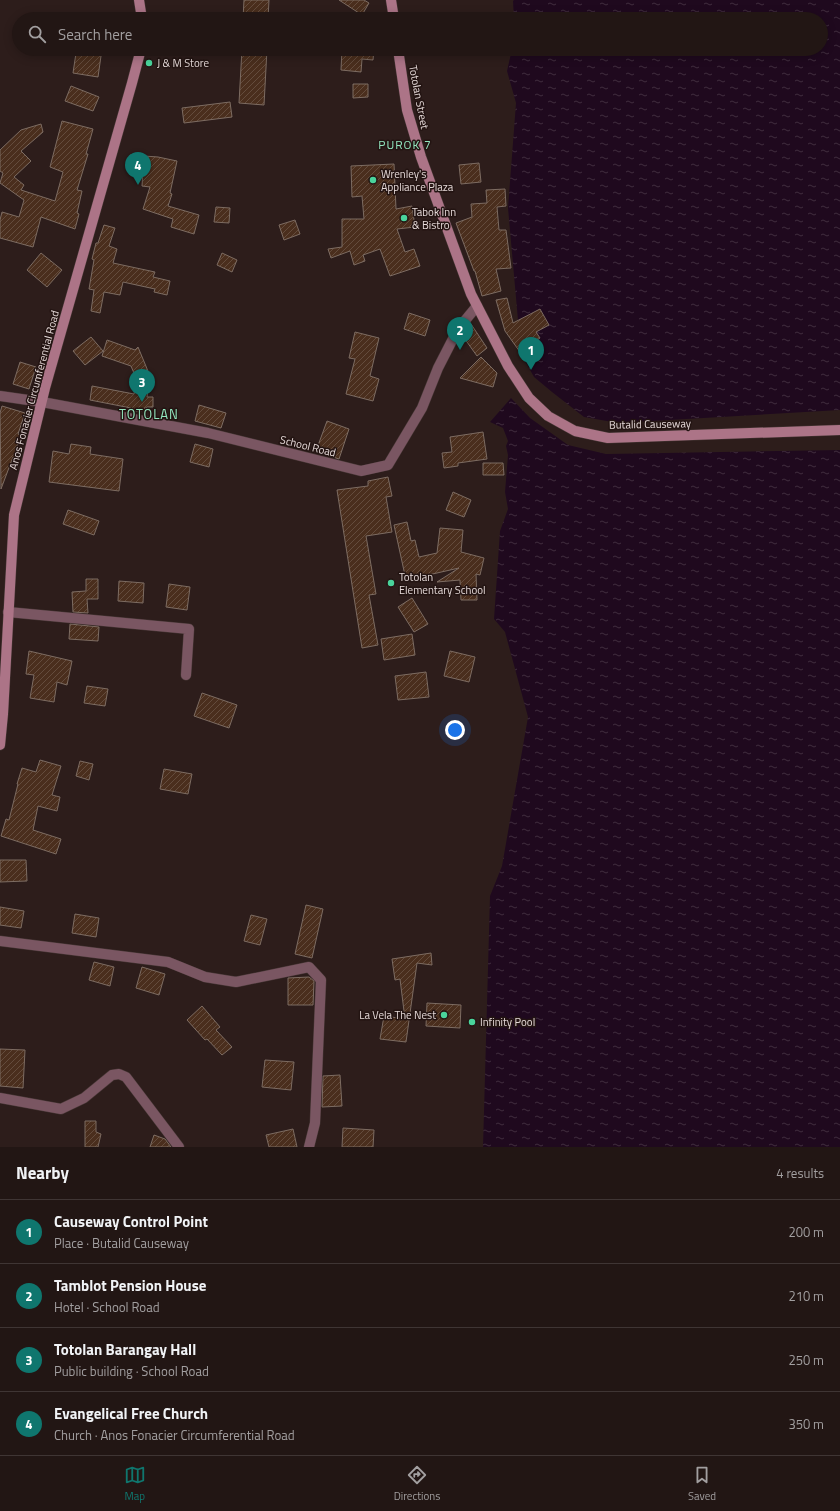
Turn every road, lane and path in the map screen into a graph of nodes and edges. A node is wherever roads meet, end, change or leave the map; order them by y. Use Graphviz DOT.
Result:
graph roads {
  1 [pos="139,0"];
  2 [pos="391,0"];
  3 [pos="141,12"];
  4 [pos="393,12"];
  5 [pos="139,56"];
  6 [pos="399,56"];
  7 [pos="478,306"];
  8 [pos="0,396"];
  9 [pos="42,402"];
  10 [pos="840,430"];
  11 [pos="8,612"];
  12 [pos="186,676"];
  13 [pos="0,745"];
  14 [pos="0,941"];
  15 [pos="0,1098"];
  16 [pos="179,1147"];
  17 [pos="309,1147"];
  1 -- 3 [label="main road"];
  2 -- 4 [label="main road"];
  5 -- 9 [label="main road, Anos Fonacier Circumferential Road"];
  6 -- 7 [label="main road, Totolan Street"];
  7 -- 9 [label="street, School Road"];
  7 -- 10 [label="main road, Butalid Causeway"];
  8 -- 9 [label="street, School Road"];
  9 -- 11 [label="main road, Anos Fonacier Circumferential Road"];
  11 -- 12 [label="street"];
  11 -- 13 [label="main road, Anos Fonacier Circumferential Road"];
  14 -- 17 [label="street"];
  15 -- 16 [label="street"];
}
